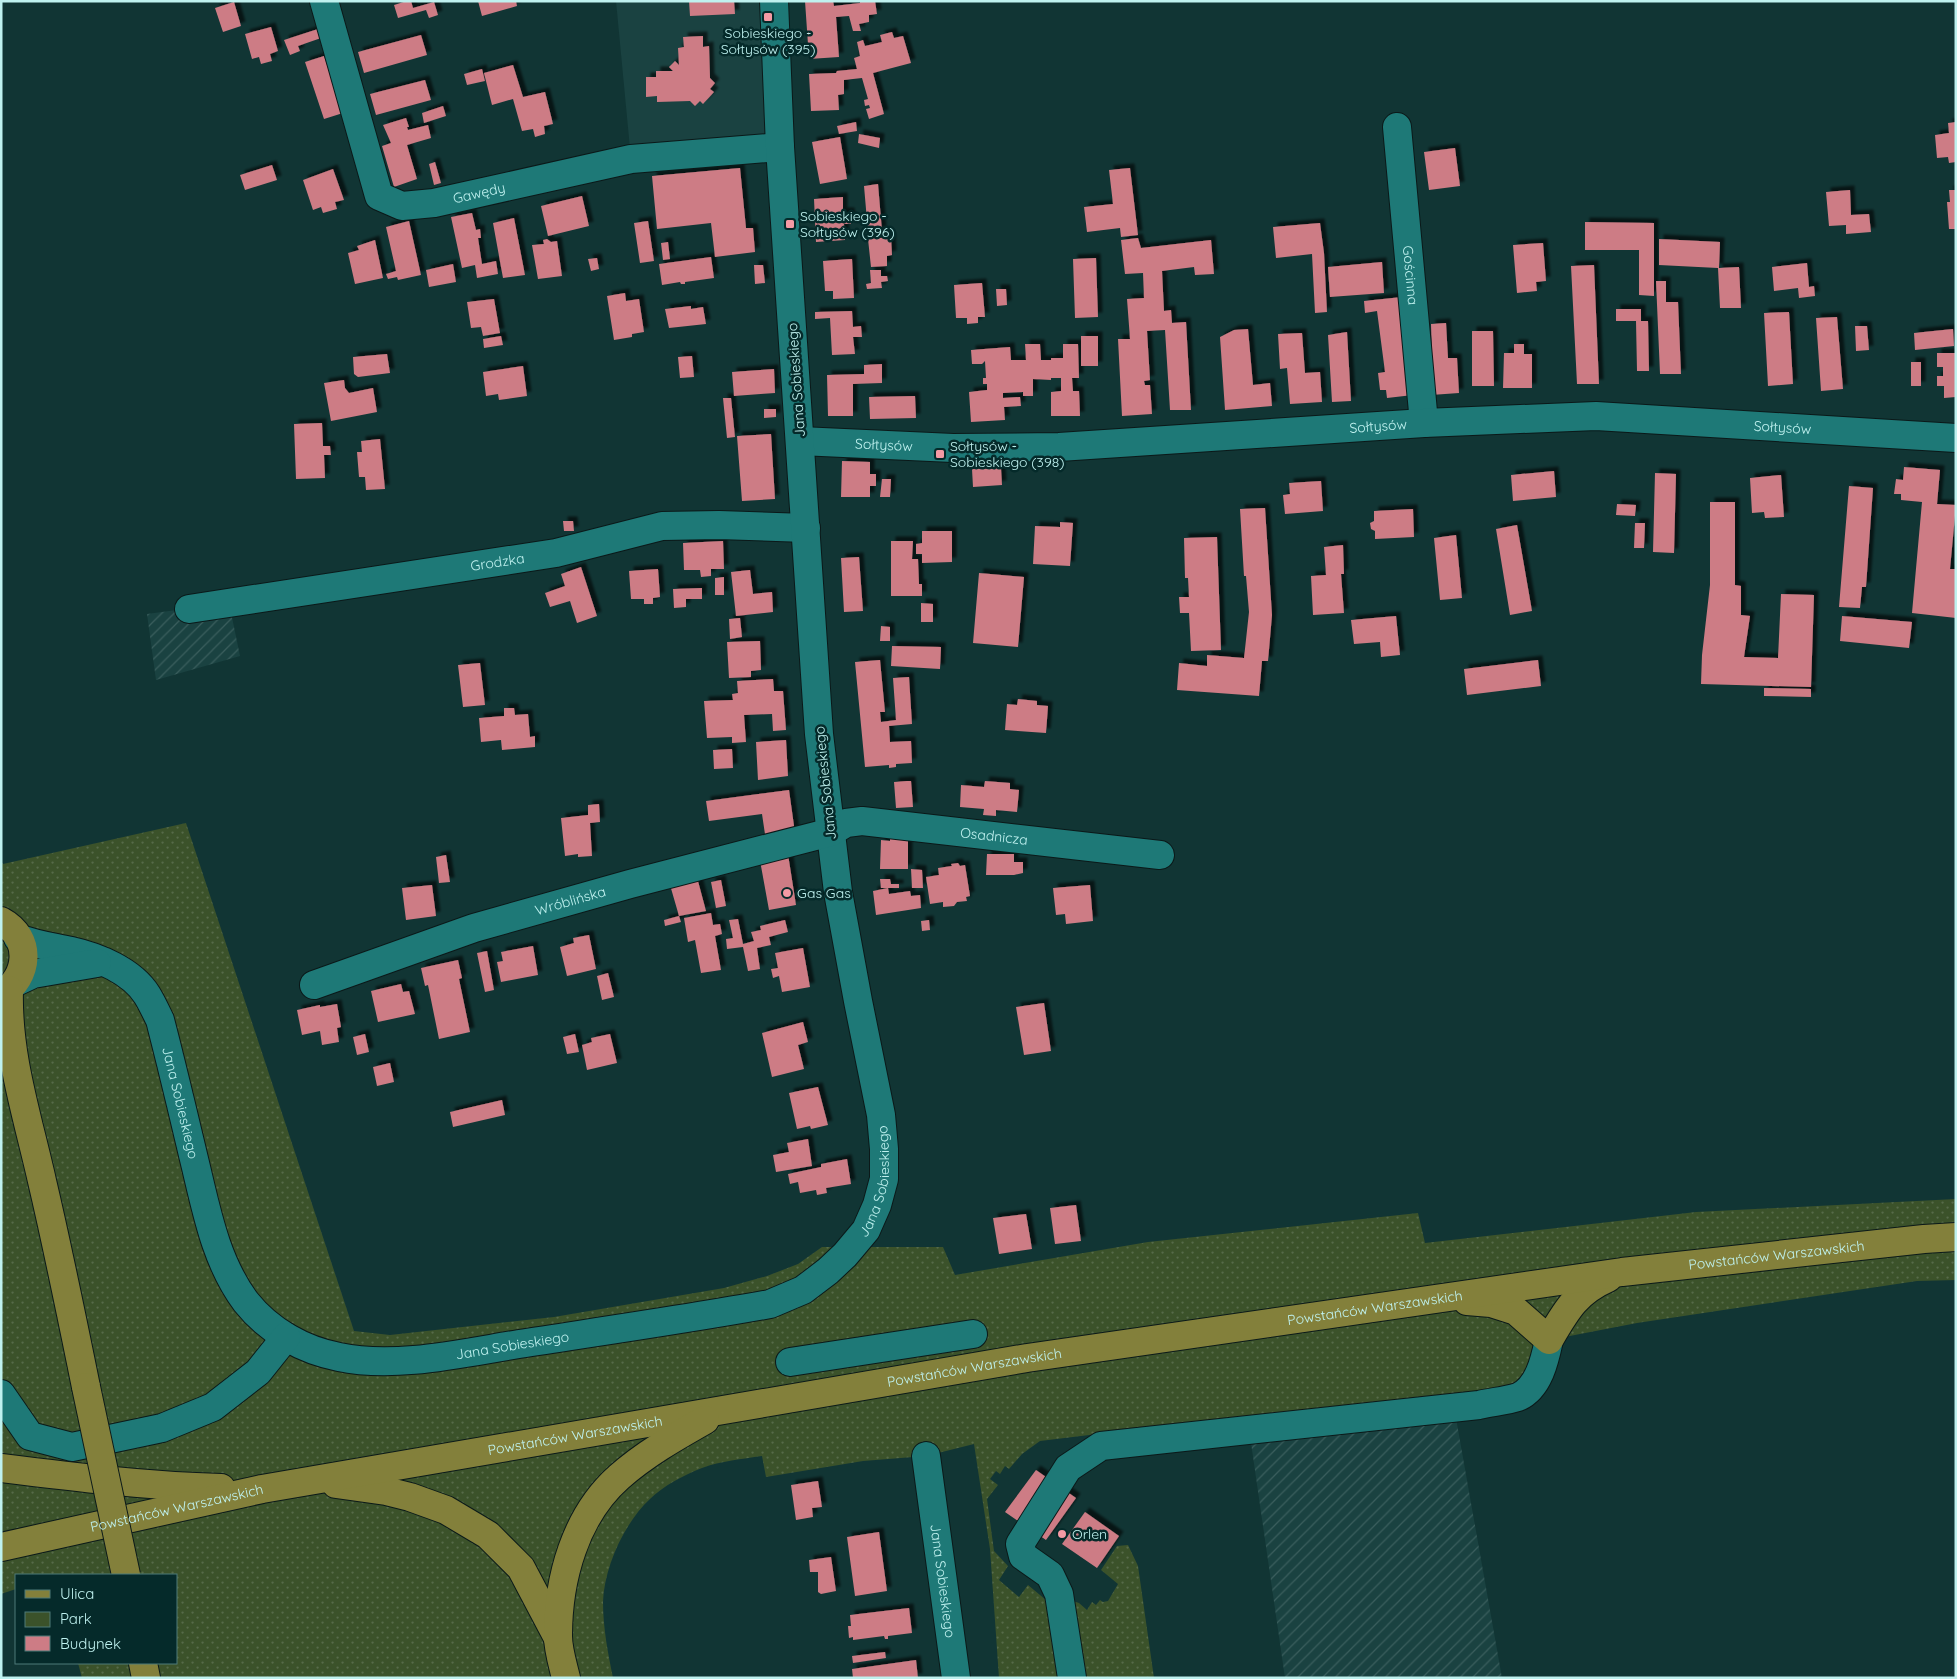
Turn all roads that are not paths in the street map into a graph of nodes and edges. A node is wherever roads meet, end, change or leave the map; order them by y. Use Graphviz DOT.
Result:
graph roads {
  1 [pos="324,1"];
  2 [pos="774,1"];
  3 [pos="1397,127"];
  4 [pos="780,147"];
  5 [pos="1424,423"];
  6 [pos="1956,438"];
  7 [pos="800,440"];
  8 [pos="806,528"];
  9 [pos="189,609"];
  10 [pos="831,832"];
  11 [pos="1160,855"];
  12 [pos="10,929"];
  13 [pos="103,962"];
  14 [pos="314,985"];
  15 [pos="9,989"];
  16 [pos="1,1042"];
  17 [pos="12,1076"];
  18 [pos="1956,1238"];
  19 [pos="1622,1272"];
  20 [pos="1436,1298"];
  21 [pos="973,1334"];
  22 [pos="286,1337"];
  23 [pos="1549,1340"];
  24 [pos="790,1362"];
  25 [pos="1,1394"];
  26 [pos="717,1412"];
  27 [pos="926,1456"];
  28 [pos="1,1468"];
  29 [pos="312,1481"];
  30 [pos="262,1490"];
  31 [pos="1,1547"];
  32 [pos="126,1574"];
  33 [pos="558,1638"];
  34 [pos="143,1664"];
  35 [pos="146,1678"];
  36 [pos="566,1678"];
  37 [pos="956,1678"];
  38 [pos="1072,1678"];
  1 -- 4 [label="street, Gawędy"];
  2 -- 4 [label="street, Jana Sobieskiego"];
  3 -- 5 [label="street, Gościnna"];
  4 -- 7 [label="street, Jana Sobieskiego"];
  5 -- 6 [label="street, Sołtysów"];
  5 -- 7 [label="street, Sołtysów"];
  7 -- 8 [label="street, Jana Sobieskiego"];
  8 -- 9 [label="street, Grodzka"];
  8 -- 10 [label="street, Jana Sobieskiego"];
  10 -- 11 [label="street, Osadnicza"];
  10 -- 14 [label="street, Wróblińska"];
  10 -- 22 [label="street, Jana Sobieskiego"];
  12 -- 13 [label="street, Jana Sobieskiego"];
  12 -- 15 [label="main road"];
  13 -- 15 [label="street"];
  13 -- 22 [label="street, Jana Sobieskiego"];
  15 -- 17 [label="main road"];
  16 -- 17 [label="main road"];
  17 -- 32 [label="main road, bridge"];
  18 -- 19 [label="main road, Powstańców Warszawskich"];
  19 -- 20 [label="main road, Powstańców Warszawskich"];
  19 -- 23 [label="main road"];
  20 -- 23 [label="main road"];
  20 -- 26 [label="main road, Powstańców Warszawskich"];
  21 -- 24 [label="street"];
  22 -- 25 [label="street"];
  23 -- 38 [label="street"];
  26 -- 29 [label="main road, Powstańców Warszawskich"];
  26 -- 33 [label="main road"];
  27 -- 37 [label="street, Jana Sobieskiego"];
  28 -- 30 [label="main road"];
  29 -- 30 [label="main road, Powstańców Warszawskich"];
  29 -- 33 [label="main road"];
  30 -- 31 [label="main road, Powstańców Warszawskich"];
  33 -- 36 [label="main road"];
  34 -- 35 [label="main road"];
}
